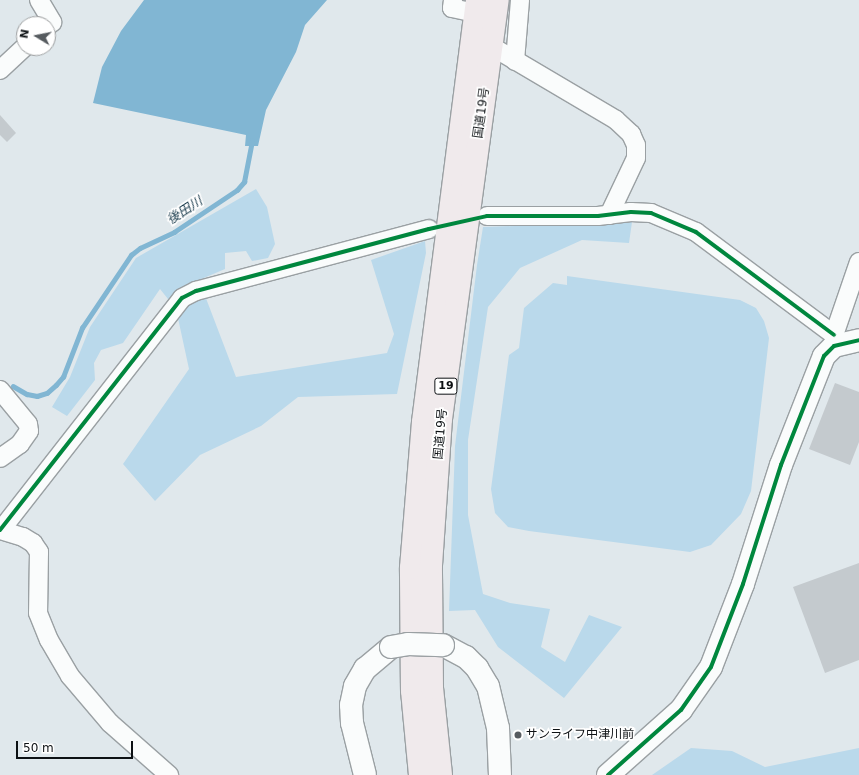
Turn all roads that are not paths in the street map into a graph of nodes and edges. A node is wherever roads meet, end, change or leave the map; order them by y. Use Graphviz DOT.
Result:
graph roads {
  1 [pos="39,0"];
  2 [pos="453,0"];
  3 [pos="498,0"];
  4 [pos="520,0"];
  5 [pos="477,7"];
  6 [pos="48,16"];
  7 [pos="491,46"];
  8 [pos="16,55"];
  9 [pos="515,61"];
  10 [pos="0,70"];
  11 [pos="609,215"];
  12 [pos="488,216"];
  13 [pos="430,229"];
  14 [pos="859,262"];
  15 [pos="859,340"];
  16 [pos="834,341"];
  17 [pos="0,390"];
  18 [pos="0,458"];
  19 [pos="0,530"];
  20 [pos="169,775"];
  21 [pos="365,775"];
  22 [pos="420,775"];
  23 [pos="441,775"];
  24 [pos="500,775"];
  25 [pos="608,775"];
  1 -- 6 [label="street"];
  2 -- 5 [label="street"];
  3 -- 7 [label="highway, 国道19号 / 19"];
  4 -- 9 [label="street"];
  5 -- 22 [label="highway, 国道19号 / 19"];
  7 -- 9 [label="street"];
  7 -- 23 [label="highway, 国道19号 / 19"];
  8 -- 10 [label="street"];
  9 -- 11 [label="street"];
  11 -- 12 [label="street"];
  11 -- 16 [label="street"];
  13 -- 19 [label="street"];
  14 -- 16 [label="street"];
  15 -- 16 [label="street"];
  16 -- 25 [label="street"];
  17 -- 18 [label="street"];
  19 -- 20 [label="street"];
  21 -- 24 [label="street, bridge"];
}
